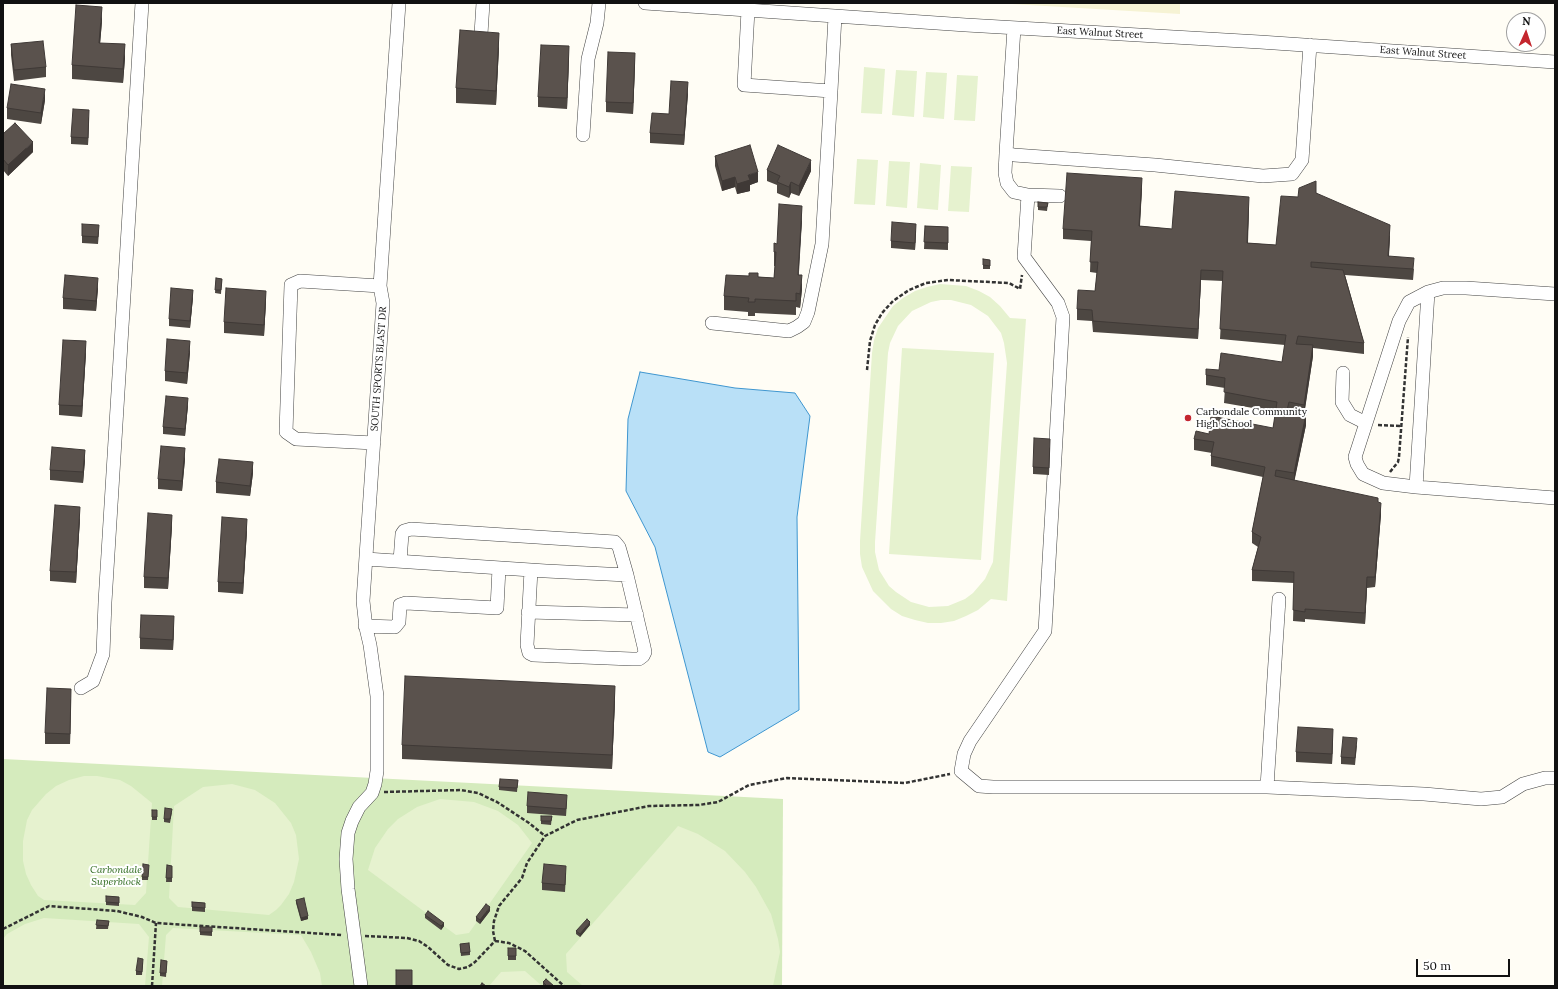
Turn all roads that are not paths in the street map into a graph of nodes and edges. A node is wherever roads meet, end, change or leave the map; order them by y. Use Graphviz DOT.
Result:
graph roads {
  1 [pos="142,3"];
  2 [pos="400,3"];
  3 [pos="483,3"];
  4 [pos="599,3"];
  5 [pos="645,3"];
  6 [pos="748,10"];
  7 [pos="835,16"];
  8 [pos="1014,28"];
  9 [pos="481,34"];
  10 [pos="1310,45"];
  11 [pos="1555,62"];
  12 [pos="831,90"];
  13 [pos="583,135"];
  14 [pos="1006,153"];
  15 [pos="1028,195"];
  16 [pos="1060,196"];
  17 [pos="380,286"];
  18 [pos="1428,292"];
  19 [pos="1555,294"];
  20 [pos="712,323"];
  21 [pos="1343,373"];
  22 [pos="1369,423"];
  23 [pos="374,443"];
  24 [pos="1416,487"];
  25 [pos="1555,498"];
  26 [pos="366,559"];
  27 [pos="400,561"];
  28 [pos="499,568"];
  29 [pos="530,570"];
  30 [pos="627,575"];
  31 [pos="1279,599"];
  32 [pos="528,612"];
  33 [pos="637,615"];
  34 [pos="365,626"];
  35 [pos="81,688"];
  36 [pos="1555,778"];
  37 [pos="1266,787"];
  38 [pos="361,986"];
  1 -- 35 [label="street"];
  2 -- 17 [label="street, SOUTH SPORTS BLAST DR"];
  3 -- 9 [label="street"];
  4 -- 13 [label="street"];
  5 -- 6 [label="street, East Walnut Street"];
  6 -- 7 [label="street, East Walnut Street"];
  6 -- 12 [label="street"];
  7 -- 8 [label="street, East Walnut Street"];
  7 -- 12 [label="street"];
  8 -- 10 [label="street, East Walnut Street"];
  8 -- 14 [label="street"];
  10 -- 11 [label="street, East Walnut Street"];
  10 -- 14 [label="street"];
  12 -- 20 [label="street"];
  14 -- 15 [label="street"];
  15 -- 16 [label="street"];
  15 -- 37 [label="street"];
  17 -- 23 [label="street, SOUTH SPORTS BLAST DR"];
  17 -- 23 [label="street"];
  18 -- 19 [label="street"];
  18 -- 22 [label="street"];
  18 -- 24 [label="street"];
  21 -- 22 [label="street"];
  22 -- 24 [label="street"];
  23 -- 26 [label="street, SOUTH SPORTS BLAST DR"];
  24 -- 25 [label="street"];
  26 -- 27 [label="street"];
  26 -- 34 [label="street, SOUTH SPORTS BLAST DR"];
  27 -- 28 [label="street"];
  27 -- 30 [label="street"];
  28 -- 29 [label="street"];
  28 -- 34 [label="street"];
  29 -- 30 [label="street"];
  29 -- 32 [label="street"];
  30 -- 33 [label="street"];
  31 -- 37 [label="street"];
  32 -- 33 [label="street"];
  32 -- 33 [label="street"];
  34 -- 38 [label="street, SOUTH SPORTS BLAST DR"];
  36 -- 37 [label="street"];
}
